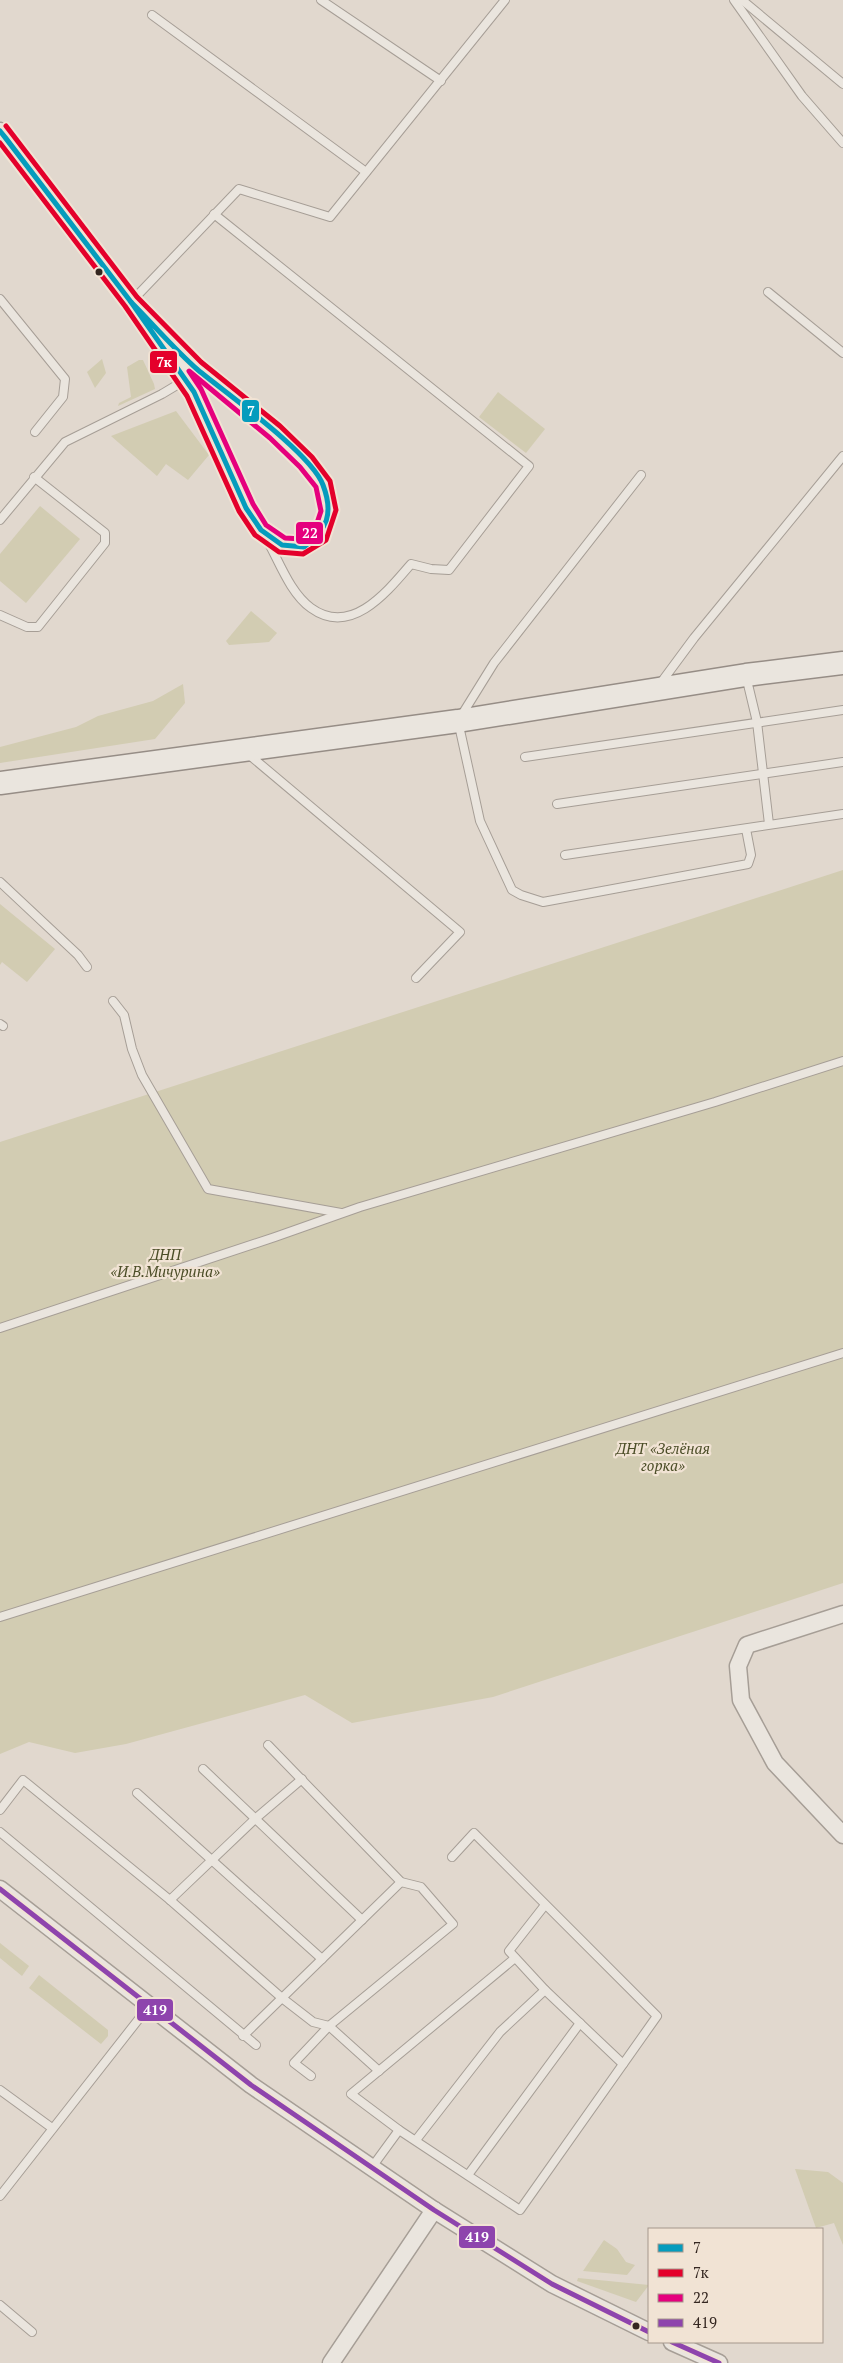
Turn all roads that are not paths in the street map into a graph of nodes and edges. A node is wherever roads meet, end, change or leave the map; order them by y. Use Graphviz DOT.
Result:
graph roads {
  1 [pos="321,0"];
  2 [pos="505,0"];
  3 [pos="734,0"];
  4 [pos="742,0"];
  5 [pos="152,15"];
  6 [pos="441,81"];
  7 [pos="843,84"];
  8 [pos="0,131"];
  9 [pos="843,143"];
  10 [pos="366,172"];
  11 [pos="214,214"];
  12 [pos="768,292"];
  13 [pos="0,299"];
  14 [pos="131,302"];
  15 [pos="843,353"];
  16 [pos="191,374"];
  17 [pos="35,432"];
  18 [pos="843,456"];
  19 [pos="641,475"];
  20 [pos="34,477"];
  21 [pos="0,520"];
  22 [pos="262,530"];
  23 [pos="0,615"];
  24 [pos="843,663"];
  25 [pos="746,675"];
  26 [pos="655,689"];
  27 [pos="843,710"];
  28 [pos="458,721"];
  29 [pos="757,722"];
  30 [pos="242,749"];
  31 [pos="525,757"];
  32 [pos="843,762"];
  33 [pos="763,774"];
  34 [pos="0,783"];
  35 [pos="557,804"];
  36 [pos="843,814"];
  37 [pos="769,824"];
  38 [pos="746,829"];
  39 [pos="564,855"];
  40 [pos="0,882"];
  41 [pos="87,967"];
  42 [pos="416,978"];
  43 [pos="113,1001"];
  44 [pos="843,1061"];
  45 [pos="343,1213"];
  46 [pos="0,1328"];
  47 [pos="843,1354"];
  48 [pos="843,1614"];
  49 [pos="0,1617"];
  50 [pos="268,1745"];
  51 [pos="203,1769"];
  52 [pos="302,1779"];
  53 [pos="137,1792"];
  54 [pos="0,1810"];
  55 [pos="255,1819"];
  56 [pos="0,1832"];
  57 [pos="843,1835"];
  58 [pos="452,1856"];
  59 [pos="212,1861"];
  60 [pos="401,1882"];
  61 [pos="0,1889"];
  62 [pos="170,1900"];
  63 [pos="545,1905"];
  64 [pos="362,1920"];
  65 [pos="516,1958"];
  66 [pos="322,1959"];
  67 [pos="545,1990"];
  68 [pos="282,1998"];
  69 [pos="149,2006"];
  70 [pos="580,2024"];
  71 [pos="329,2026"];
  72 [pos="243,2036"];
  73 [pos="256,2045"];
  74 [pos="623,2064"];
  75 [pos="379,2071"];
  76 [pos="311,2076"];
  77 [pos="0,2090"];
  78 [pos="52,2128"];
  79 [pos="399,2130"];
  80 [pos="416,2140"];
  81 [pos="372,2167"];
  82 [pos="468,2175"];
  83 [pos="0,2196"];
  84 [pos="434,2210"];
  85 [pos="0,2305"];
  86 [pos="32,2332"];
  87 [pos="648,2332"];
  88 [pos="674,2343"];
  89 [pos="713,2362"];
  90 [pos="331,2363"];
  1 -- 6 [label="lane"];
  2 -- 6 [label="lane"];
  3 -- 9 [label="lane"];
  4 -- 7 [label="lane"];
  5 -- 10 [label="lane"];
  6 -- 10 [label="lane"];
  8 -- 14 [label="street"];
  10 -- 11 [label="lane"];
  11 -- 14 [label="lane"];
  11 -- 22 [label="lane"];
  12 -- 15 [label="lane"];
  13 -- 17 [label="lane"];
  14 -- 16 [label="street"];
  16 -- 20 [label="lane"];
  16 -- 22 [label="street"];
  16 -- 22 [label="street"];
  18 -- 26 [label="lane"];
  19 -- 28 [label="lane"];
  20 -- 21 [label="lane"];
  20 -- 23 [label="lane"];
  24 -- 25 [label="street"];
  25 -- 26 [label="street"];
  25 -- 29 [label="lane"];
  26 -- 28 [label="street"];
  27 -- 29 [label="lane"];
  28 -- 30 [label="street"];
  28 -- 38 [label="lane"];
  29 -- 31 [label="lane"];
  29 -- 33 [label="lane"];
  30 -- 34 [label="street"];
  30 -- 42 [label="lane"];
  32 -- 33 [label="lane"];
  33 -- 35 [label="lane"];
  33 -- 37 [label="lane"];
  36 -- 37 [label="lane"];
  37 -- 38 [label="lane"];
  38 -- 39 [label="lane"];
  40 -- 41 [label="lane"];
  43 -- 45 [label="lane"];
  44 -- 45 [label="lane"];
  45 -- 46 [label="lane"];
  47 -- 49 [label="lane"];
  48 -- 57 [label="street"];
  50 -- 52 [label="lane"];
  51 -- 55 [label="lane"];
  52 -- 55 [label="lane"];
  52 -- 60 [label="lane"];
  53 -- 59 [label="lane"];
  54 -- 62 [label="lane"];
  55 -- 59 [label="lane"];
  55 -- 64 [label="lane"];
  56 -- 72 [label="lane"];
  58 -- 63 [label="lane"];
  59 -- 62 [label="lane"];
  59 -- 66 [label="lane"];
  60 -- 64 [label="lane"];
  60 -- 71 [label="lane"];
  61 -- 69 [label="street"];
  62 -- 68 [label="lane"];
  63 -- 65 [label="lane"];
  63 -- 74 [label="lane"];
  64 -- 66 [label="lane"];
  65 -- 67 [label="lane"];
  65 -- 75 [label="lane"];
  66 -- 68 [label="lane"];
  67 -- 70 [label="lane"];
  67 -- 80 [label="lane"];
  68 -- 71 [label="lane"];
  68 -- 72 [label="lane"];
  69 -- 78 [label="lane"];
  69 -- 81 [label="street"];
  70 -- 74 [label="lane"];
  70 -- 82 [label="lane"];
  71 -- 75 [label="lane"];
  71 -- 76 [label="lane"];
  72 -- 73 [label="lane"];
  74 -- 82 [label="lane"];
  75 -- 79 [label="lane"];
  77 -- 78 [label="lane"];
  78 -- 83 [label="lane"];
  79 -- 80 [label="lane"];
  79 -- 81 [label="lane"];
  80 -- 82 [label="lane"];
  81 -- 84 [label="street"];
  84 -- 87 [label="street"];
  84 -- 90 [label="street"];
  85 -- 86 [label="lane"];
  88 -- 89 [label="street"];
}
